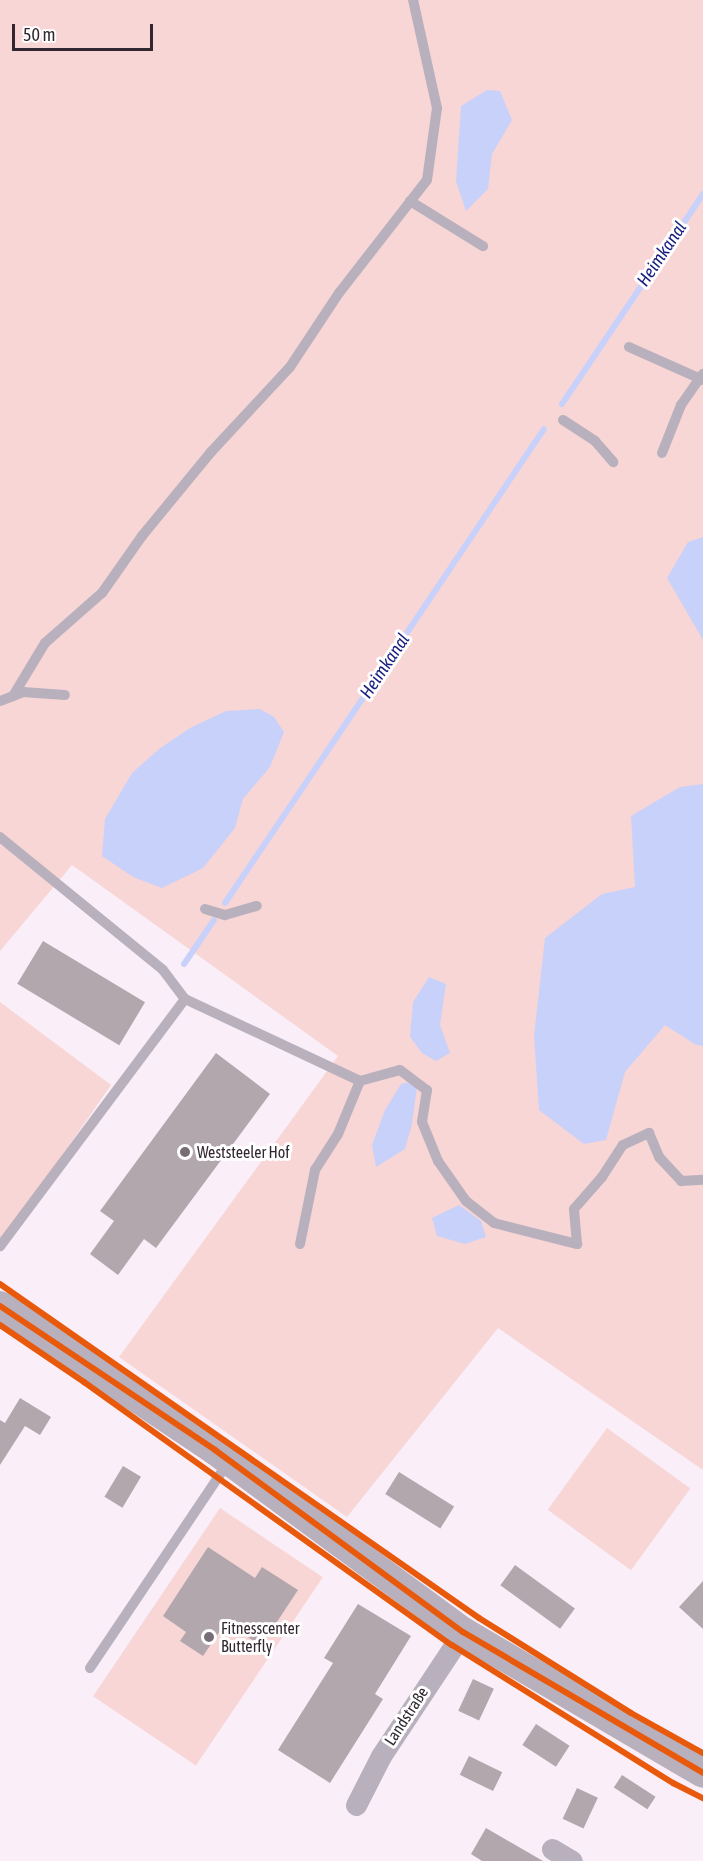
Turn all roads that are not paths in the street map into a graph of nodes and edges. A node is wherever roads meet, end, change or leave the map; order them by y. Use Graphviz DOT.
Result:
graph roads {
  1 [pos="413,0"];
  2 [pos="410,201"];
  3 [pos="483,246"];
  4 [pos="629,347"];
  5 [pos="702,377"];
  6 [pos="564,420"];
  7 [pos="662,453"];
  8 [pos="613,462"];
  9 [pos="65,695"];
  10 [pos="13,696"];
  11 [pos="0,701"];
  12 [pos="0,837"];
  13 [pos="257,906"];
  14 [pos="205,909"];
  15 [pos="185,999"];
  16 [pos="360,1081"];
  17 [pos="703,1180"];
  18 [pos="300,1244"];
  19 [pos="0,1246"];
  20 [pos="0,1306"];
  21 [pos="230,1461"];
  22 [pos="463,1632"];
  23 [pos="90,1668"];
  24 [pos="703,1773"];
  25 [pos="356,1805"];
  26 [pos="552,1850"];
  27 [pos="572,1861"];
  1 -- 2 [label="lane"];
  2 -- 3 [label="lane"];
  2 -- 10 [label="lane"];
  4 -- 5 [label="lane"];
  5 -- 7 [label="lane"];
  6 -- 8 [label="lane"];
  9 -- 10 [label="lane"];
  10 -- 11 [label="lane"];
  12 -- 15 [label="lane"];
  13 -- 14 [label="lane"];
  15 -- 16 [label="lane"];
  15 -- 19 [label="lane"];
  16 -- 17 [label="lane"];
  16 -- 18 [label="lane"];
  20 -- 21 [label="street"];
  21 -- 22 [label="street"];
  21 -- 23 [label="lane"];
  22 -- 24 [label="street"];
  22 -- 25 [label="street, Landstraße"];
  26 -- 27 [label="street"];
}
